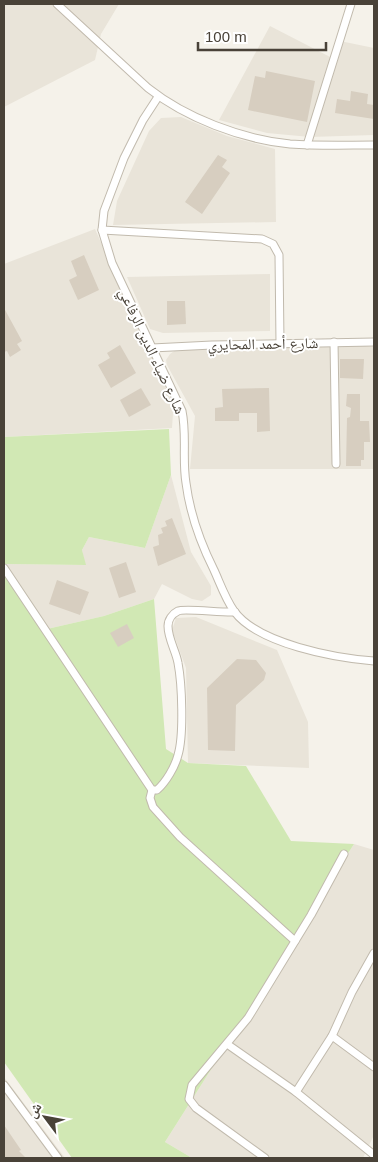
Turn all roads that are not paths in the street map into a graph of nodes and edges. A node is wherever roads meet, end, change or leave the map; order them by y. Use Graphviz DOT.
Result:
graph roads {
  1 [pos="57,4"];
  2 [pos="351,4"];
  3 [pos="158,97"];
  4 [pos="308,145"];
  5 [pos="374,145"];
  6 [pos="102,230"];
  7 [pos="334,342"];
  8 [pos="374,342"];
  9 [pos="280,343"];
  10 [pos="152,348"];
  11 [pos="336,464"];
  12 [pos="4,568"];
  13 [pos="235,612"];
  14 [pos="374,661"];
  15 [pos="152,790"];
  16 [pos="344,854"];
  17 [pos="295,941"];
  18 [pos="374,953"];
  19 [pos="332,1036"];
  20 [pos="227,1044"];
  21 [pos="374,1067"];
  22 [pos="4,1085"];
  23 [pos="296,1092"];
  24 [pos="374,1155"];
  25 [pos="58,1158"];
  26 [pos="265,1158"];
  1 -- 3 [label="street"];
  2 -- 4 [label="street"];
  3 -- 4 [label="street"];
  3 -- 6 [label="street, شارع ضياء الدين الرفاعي"];
  4 -- 5 [label="street"];
  6 -- 9 [label="street"];
  6 -- 10 [label="street, شارع ضياء الدين الرفاعي"];
  7 -- 8 [label="street, شارع أحمد المحايري"];
  7 -- 9 [label="street, شارع أحمد المحايري"];
  7 -- 11 [label="street"];
  9 -- 10 [label="street, شارع أحمد المحايري"];
  10 -- 13 [label="street, شارع ضياء الدين الرفاعي"];
  12 -- 15 [label="street"];
  13 -- 14 [label="street"];
  13 -- 15 [label="street"];
  15 -- 17 [label="street"];
  16 -- 17 [label="street"];
  17 -- 20 [label="street"];
  18 -- 19 [label="street"];
  19 -- 21 [label="street"];
  19 -- 23 [label="street"];
  20 -- 23 [label="street"];
  20 -- 26 [label="street"];
  22 -- 25 [label="street"];
  23 -- 24 [label="street"];
}
